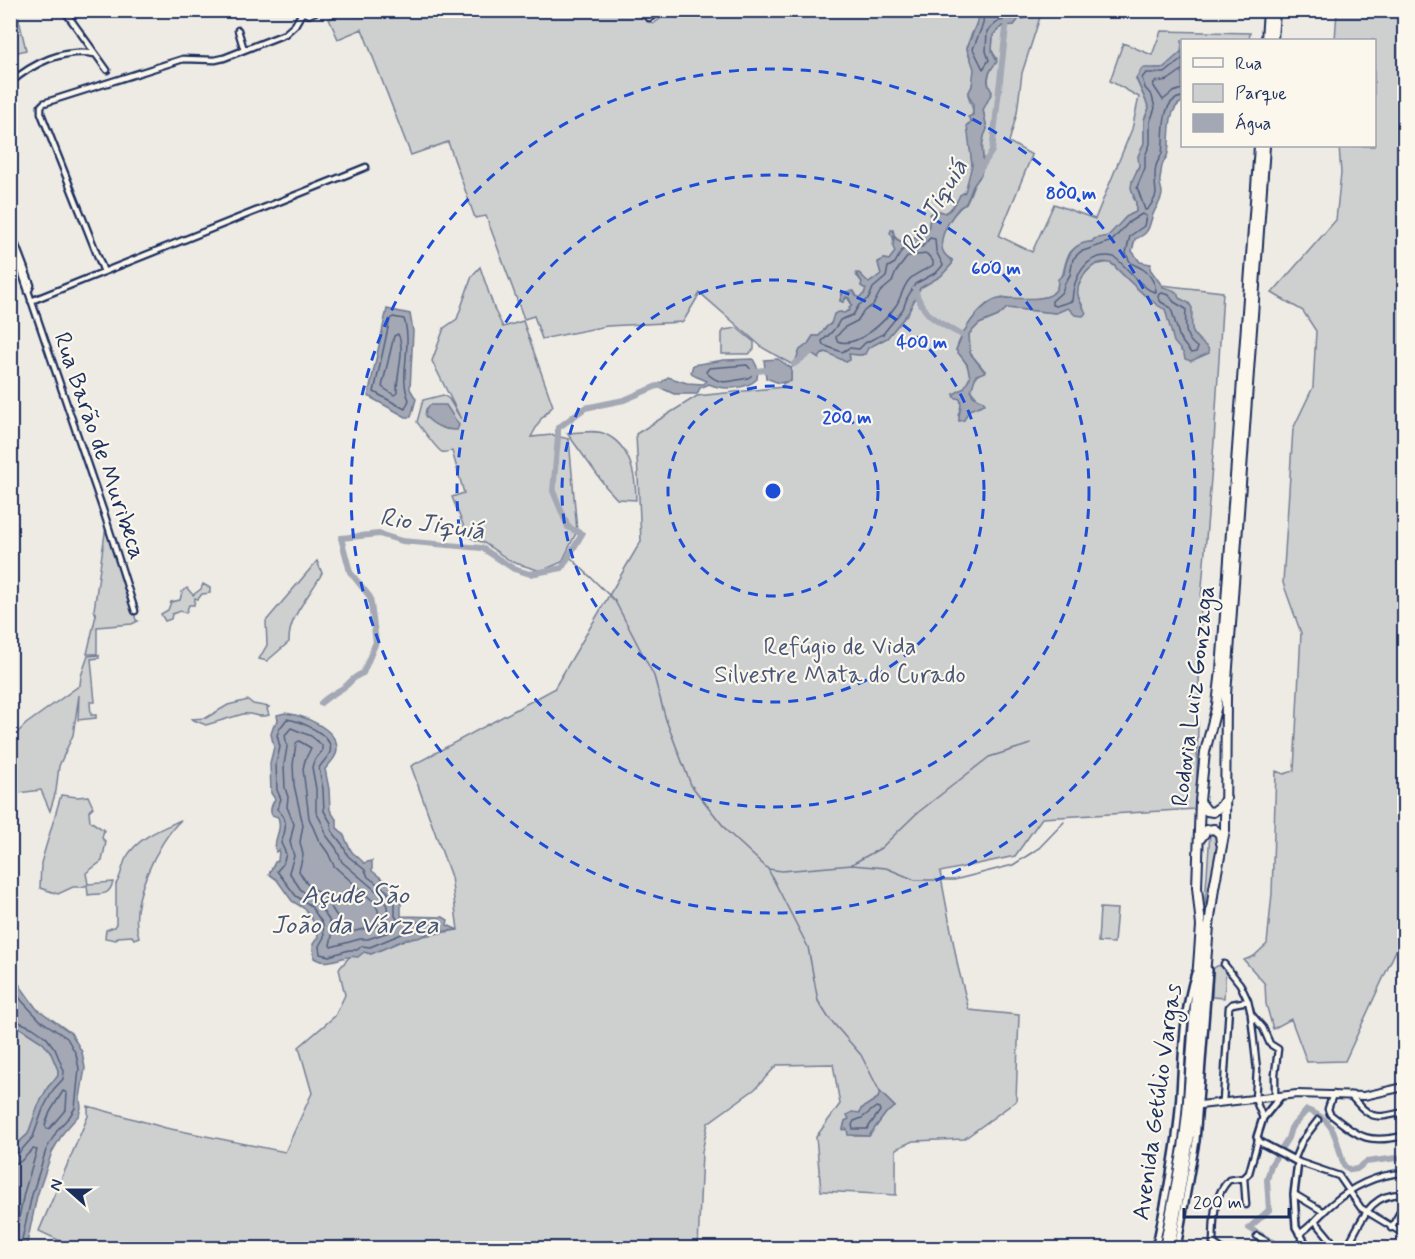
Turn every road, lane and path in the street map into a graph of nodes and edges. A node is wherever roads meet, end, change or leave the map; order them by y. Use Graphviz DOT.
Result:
graph roads {
  1 [pos="64,10"];
  2 [pos="318,10"];
  3 [pos="335,10"];
  4 [pos="638,10"];
  5 [pos="655,10"];
  6 [pos="1268,10"];
  7 [pos="1275,10"];
  8 [pos="299,12"];
  9 [pos="367,13"];
  10 [pos="238,30"];
  11 [pos="1266,39"];
  12 [pos="1273,39"];
  13 [pos="244,50"];
  14 [pos="95,54"];
  15 [pos="107,70"];
  16 [pos="10,83"];
  17 [pos="1259,147"];
  18 [pos="1265,147"];
  19 [pos="366,167"];
  20 [pos="10,230"];
  21 [pos="10,238"];
  22 [pos="104,272"];
  23 [pos="28,292"];
  24 [pos="31,301"];
  25 [pos="135,611"];
  26 [pos="1226,797"];
  27 [pos="1200,801"];
  28 [pos="1198,843"];
  29 [pos="1222,847"];
  30 [pos="1209,926"];
  31 [pos="1199,960"];
  32 [pos="1224,964"];
  33 [pos="1248,1001"];
  34 [pos="1251,1014"];
  35 [pos="1176,1059"];
  36 [pos="1183,1060"];
  37 [pos="1174,1070"];
  38 [pos="1182,1071"];
  39 [pos="1404,1088"];
  40 [pos="1333,1094"];
  41 [pos="1350,1095"];
  42 [pos="1278,1096"];
  43 [pos="1364,1096"];
  44 [pos="1255,1099"];
  45 [pos="1223,1102"];
  46 [pos="1200,1105"];
  47 [pos="1360,1106"];
  48 [pos="1404,1112"];
  49 [pos="1263,1118"];
  50 [pos="1318,1120"];
  51 [pos="1404,1136"];
  52 [pos="1258,1140"];
  53 [pos="1296,1161"];
  54 [pos="1404,1173"];
  55 [pos="1244,1178"];
  56 [pos="1349,1192"];
  57 [pos="1294,1194"];
  58 [pos="1404,1196"];
  59 [pos="1246,1205"];
  60 [pos="1324,1212"];
  61 [pos="1365,1212"];
  62 [pos="1316,1222"];
  63 [pos="1391,1228"];
  64 [pos="1299,1234"];
  65 [pos="1404,1234"];
  66 [pos="1257,1236"];
  67 [pos="1331,1240"];
  68 [pos="1158,1247"];
  69 [pos="1170,1248"];
  70 [pos="1177,1248"];
  71 [pos="1220,1248"];
  72 [pos="1265,1248"];
  73 [pos="1308,1248"];
  74 [pos="1346,1248"];
  1 -- 14 [label="street"];
  2 -- 8 [label="main road"];
  3 -- 9 [label="street"];
  4 -- 5 [label="street"];
  6 -- 11 [label="highway"];
  7 -- 12 [label="highway"];
  8 -- 13 [label="street"];
  10 -- 13 [label="street"];
  13 -- 22 [label="street"];
  14 -- 15 [label="street"];
  14 -- 16 [label="street"];
  17 -- 27 [label="highway, Rodovia Luiz Gonzaga"];
  18 -- 26 [label="highway, Rodovia Luiz Gonzaga"];
  19 -- 22 [label="street"];
  20 -- 23 [label="street, Rua Barão de Muribeca"];
  21 -- 23 [label="street, Rua Barão de Muribeca"];
  22 -- 24 [label="street"];
  23 -- 24 [label="street, Rua Barão de Muribeca"];
  24 -- 25 [label="street, Rua Barão de Muribeca"];
  26 -- 27 [label="highway"];
  26 -- 29 [label="highway, Rodovia Luiz Gonzaga"];
  27 -- 28 [label="highway, Rodovia Luiz Gonzaga"];
  28 -- 29 [label="highway"];
  28 -- 31 [label="highway, Rodovia Luiz Gonzaga"];
  29 -- 30 [label="highway, Rodovia Luiz Gonzaga"];
  30 -- 46 [label="street, Avenida Getúlio Vargas"];
  30 -- 69 [label="highway, Rodovia Luiz Gonzaga"];
  31 -- 36 [label="street, Avenida Getúlio Vargas"];
  31 -- 68 [label="highway, Rodovia Luiz Gonzaga"];
  32 -- 33 [label="street"];
  33 -- 34 [label="street"];
  33 -- 45 [label="street"];
  34 -- 42 [label="street"];
  34 -- 44 [label="street"];
  35 -- 36 [label="street"];
  36 -- 38 [label="street, Avenida Getúlio Vargas"];
  37 -- 38 [label="street"];
  38 -- 68 [label="street, Avenida Getúlio Vargas"];
  39 -- 43 [label="main road"];
  40 -- 41 [label="main road"];
  40 -- 42 [label="main road"];
  40 -- 51 [label="street"];
  41 -- 43 [label="main road"];
  41 -- 47 [label="street"];
  42 -- 44 [label="main road"];
  42 -- 49 [label="street"];
  43 -- 47 [label="street"];
  44 -- 45 [label="main road"];
  44 -- 49 [label="street"];
  45 -- 46 [label="main road"];
  46 -- 70 [label="street, Avenida Getúlio Vargas"];
  47 -- 48 [label="street"];
  49 -- 52 [label="street"];
  50 -- 53 [label="street"];
  52 -- 53 [label="street"];
  52 -- 55 [label="street"];
  53 -- 56 [label="street"];
  53 -- 57 [label="street"];
  54 -- 56 [label="street"];
  55 -- 59 [label="street"];
  55 -- 71 [label="street"];
  56 -- 60 [label="street"];
  56 -- 61 [label="street"];
  57 -- 60 [label="street"];
  57 -- 64 [label="street"];
  58 -- 61 [label="street"];
  58 -- 63 [label="street"];
  60 -- 62 [label="street"];
  61 -- 63 [label="street"];
  61 -- 74 [label="street"];
  62 -- 64 [label="street"];
  62 -- 67 [label="street"];
  63 -- 65 [label="street"];
  64 -- 73 [label="street"];
  66 -- 72 [label="street"];
}
